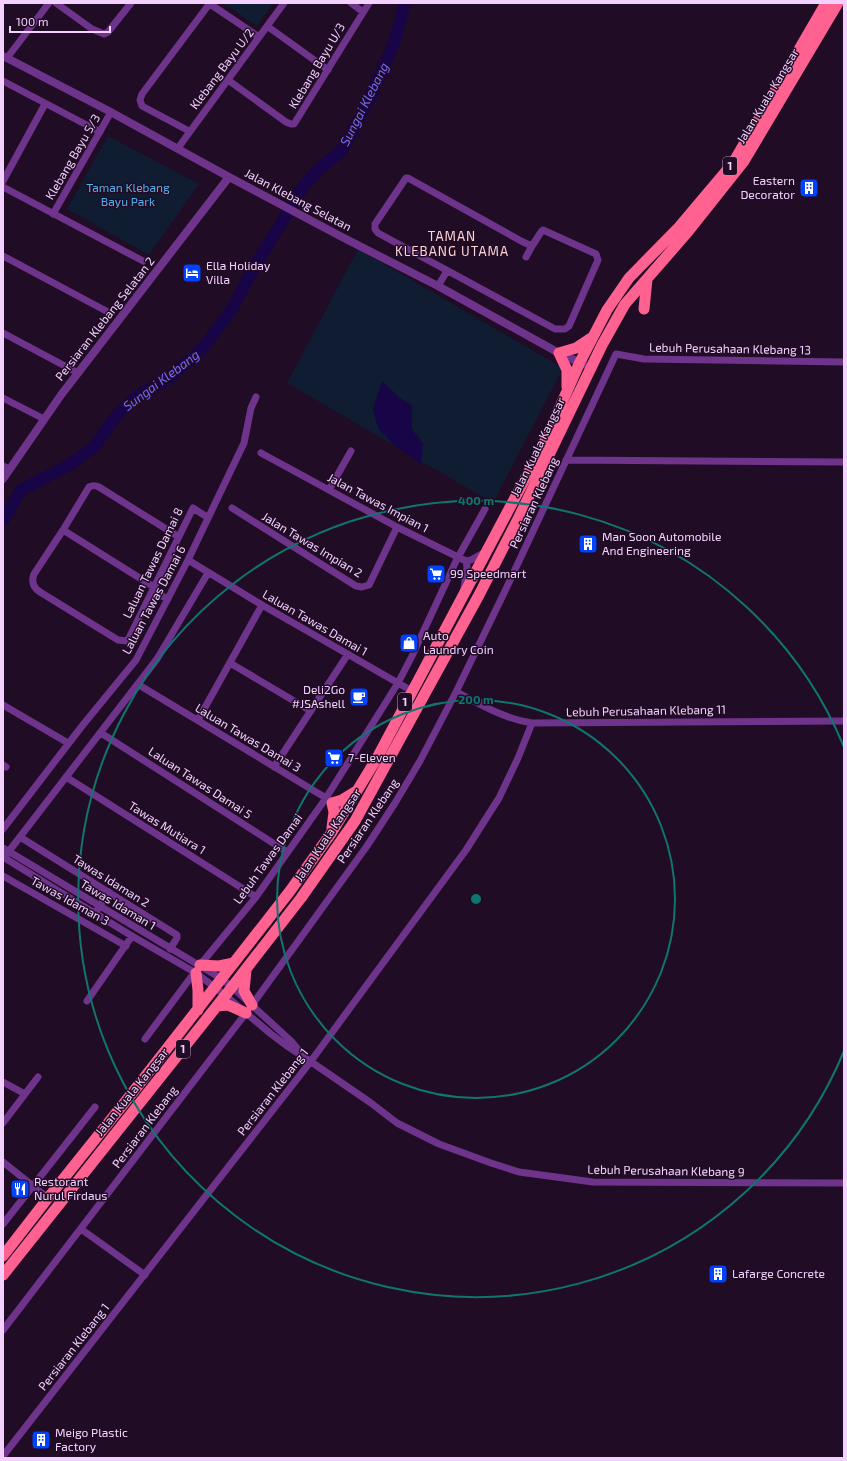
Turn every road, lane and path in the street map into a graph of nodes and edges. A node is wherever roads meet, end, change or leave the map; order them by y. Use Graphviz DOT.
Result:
graph roads {
  1 [pos="49,3"];
  2 [pos="56,3"];
  3 [pos="131,3"];
  4 [pos="210,3"];
  5 [pos="284,3"];
  6 [pos="351,3"];
  7 [pos="368,3"];
  8 [pos="826,3"];
  9 [pos="838,3"];
  10 [pos="363,12"];
  11 [pos="267,26"];
  12 [pos="259,37"];
  13 [pos="5,57"];
  14 [pos="328,70"];
  15 [pos="228,80"];
  16 [pos="3,81"];
  17 [pos="45,104"];
  18 [pos="111,112"];
  19 [pos="100,132"];
  20 [pos="189,132"];
  21 [pos="178,148"];
  22 [pos="229,177"];
  23 [pos="3,182"];
  24 [pos="3,187"];
  25 [pos="53,214"];
  26 [pos="532,246"];
  27 [pos="3,256"];
  28 [pos="526,257"];
  29 [pos="142,261"];
  30 [pos="447,271"];
  31 [pos="647,279"];
  32 [pos="438,286"];
  33 [pos="644,308"];
  34 [pos="108,312"];
  35 [pos="3,333"];
  36 [pos="593,337"];
  37 [pos="606,339"];
  38 [pos="559,353"];
  39 [pos="616,354"];
  40 [pos="844,362"];
  41 [pos="582,363"];
  42 [pos="78,373"];
  43 [pos="567,391"];
  44 [pos="256,397"];
  45 [pos="3,398"];
  46 [pos="44,419"];
  47 [pos="558,435"];
  48 [pos="351,451"];
  49 [pos="261,453"];
  50 [pos="566,460"];
  51 [pos="844,462"];
  52 [pos="6,468"];
  53 [pos="3,479"];
  54 [pos="329,490"];
  55 [pos="232,508"];
  56 [pos="485,509"];
  57 [pos="207,517"];
  58 [pos="397,527"];
  59 [pos="63,530"];
  60 [pos="179,537"];
  61 [pos="485,552"];
  62 [pos="458,556"];
  63 [pos="188,560"];
  64 [pos="466,561"];
  65 [pos="208,573"];
  66 [pos="153,589"];
  67 [pos="464,592"];
  68 [pos="168,599"];
  69 [pos="262,605"];
  70 [pos="348,654"];
  71 [pos="230,663"];
  72 [pos="398,683"];
  73 [pos="139,685"];
  74 [pos="412,690"];
  75 [pos="456,692"];
  76 [pos="3,705"];
  77 [pos="311,711"];
  78 [pos="198,720"];
  79 [pos="844,721"];
  80 [pos="532,723"];
  81 [pos="101,733"];
  82 [pos="68,743"];
  83 [pos="274,767"];
  84 [pos="66,778"];
  85 [pos="358,789"];
  86 [pos="370,795"];
  87 [pos="329,800"];
  88 [pos="345,812"];
  89 [pos="3,829"];
  90 [pos="332,832"];
  91 [pos="20,837"];
  92 [pos="343,839"];
  93 [pos="6,850"];
  94 [pos="287,852"];
  95 [pos="3,858"];
  96 [pos="3,876"];
  97 [pos="108,892"];
  98 [pos="256,897"];
  99 [pos="100,906"];
  100 [pos="95,914"];
  101 [pos="132,936"];
  102 [pos="126,946"];
  103 [pos="170,949"];
  104 [pos="234,963"];
  105 [pos="198,969"];
  106 [pos="246,969"];
  107 [pos="218,984"];
  108 [pos="229,991"];
  109 [pos="87,1001"];
  110 [pos="217,1006"];
  111 [pos="249,1009"];
  112 [pos="198,1010"];
  113 [pos="145,1039"];
  114 [pos="311,1061"];
  115 [pos="38,1077"];
  116 [pos="3,1082"];
  117 [pos="25,1094"];
  118 [pos="96,1106"];
  119 [pos="3,1123"];
  120 [pos="3,1162"];
  121 [pos="844,1183"];
  122 [pos="32,1186"];
  123 [pos="48,1198"];
  124 [pos="3,1224"];
  125 [pos="81,1229"];
  126 [pos="3,1256"];
  127 [pos="3,1275"];
  128 [pos="145,1275"];
  129 [pos="3,1330"];
  130 [pos="3,1456"];
  1 -- 13 [label="street"];
  2 -- 3 [label="street"];
  4 -- 12 [label="street"];
  4 -- 20 [label="street"];
  5 -- 11 [label="street, Klebang Bayu U/2"];
  6 -- 10 [label="street"];
  7 -- 10 [label="street, Klebang Bayu U/3"];
  8 -- 36 [label="highway, Jalan Kuala Kangsar / 1"];
  9 -- 31 [label="highway, Jalan Kuala Kangsar / 1"];
  10 -- 14 [label="street, Klebang Bayu U/3"];
  11 -- 12 [label="street, Klebang Bayu U/2"];
  11 -- 14 [label="street"];
  12 -- 15 [label="street, Klebang Bayu U/2"];
  13 -- 18 [label="street, Jalan Klebang Selatan"];
  14 -- 15 [label="street, Klebang Bayu U/3"];
  15 -- 20 [label="street, Klebang Bayu U/2"];
  16 -- 17 [label="street"];
  17 -- 19 [label="street"];
  17 -- 23 [label="street"];
  18 -- 19 [label="street, Klebang Bayu S/3"];
  18 -- 21 [label="street, Jalan Klebang Selatan"];
  19 -- 25 [label="street, Klebang Bayu S/3"];
  20 -- 21 [label="street, Klebang Bayu U/2"];
  21 -- 22 [label="street, Jalan Klebang Selatan"];
  22 -- 32 [label="street, Jalan Klebang Selatan"];
  22 -- 42 [label="street, Persiaran Klebang Selatan 2"];
  24 -- 25 [label="street, Klebang Bayu S/3"];
  25 -- 29 [label="street, Klebang Bayu S/3"];
  26 -- 28 [label="street"];
  26 -- 30 [label="street"];
  26 -- 30 [label="street"];
  27 -- 34 [label="street"];
  30 -- 32 [label="street"];
  31 -- 33 [label="highway"];
  31 -- 37 [label="highway, Jalan Kuala Kangsar / 1"];
  32 -- 38 [label="street, Jalan Klebang Selatan"];
  35 -- 42 [label="street"];
  36 -- 38 [label="highway"];
  36 -- 41 [label="highway, Jalan Kuala Kangsar / 1"];
  37 -- 41 [label="highway"];
  37 -- 47 [label="highway, Jalan Kuala Kangsar / 1"];
  38 -- 41 [label="street, Jalan Klebang Selatan"];
  38 -- 43 [label="highway"];
  39 -- 40 [label="street, Lebuh Perusahaan Klebang 13"];
  39 -- 50 [label="street, Persiaran Klebang"];
  41 -- 43 [label="highway, Jalan Kuala Kangsar / 1"];
  41 -- 47 [label="highway"];
  42 -- 46 [label="street, Persiaran Klebang Selatan 2"];
  43 -- 61 [label="highway, Jalan Kuala Kangsar / 1"];
  44 -- 57 [label="street, Laluan Tawas Damai 6"];
  45 -- 46 [label="street"];
  46 -- 52 [label="street, Persiaran Klebang Selatan 2"];
  47 -- 86 [label="highway, Jalan Kuala Kangsar / 1"];
  48 -- 54 [label="street"];
  49 -- 54 [label="street, Jalan Tawas Impian 1"];
  50 -- 51 [label="street"];
  50 -- 75 [label="street, Persiaran Klebang"];
  52 -- 53 [label="street, Persiaran Klebang Selatan 2"];
  54 -- 58 [label="street, Jalan Tawas Impian 1"];
  55 -- 58 [label="street, Jalan Tawas Impian 2"];
  56 -- 62 [label="street, Lebuh Tawas Damai"];
  57 -- 60 [label="street, Laluan Tawas Damai 8"];
  57 -- 63 [label="street, Laluan Tawas Damai 6"];
  58 -- 62 [label="street, Jalan Tawas Impian 1"];
  59 -- 60 [label="street"];
  59 -- 66 [label="street"];
  59 -- 66 [label="street, Laluan Tawas Damai 8"];
  60 -- 66 [label="street, Laluan Tawas Damai 8"];
  61 -- 64 [label="street"];
  61 -- 67 [label="highway, Jalan Kuala Kangsar / 1"];
  62 -- 64 [label="street, Jalan Tawas Impian 1"];
  62 -- 72 [label="street, Lebuh Tawas Damai"];
  63 -- 65 [label="street, Laluan Tawas Damai 1"];
  63 -- 68 [label="street, Laluan Tawas Damai 6"];
  64 -- 67 [label="street"];
  65 -- 69 [label="street, Laluan Tawas Damai 1"];
  65 -- 73 [label="street"];
  66 -- 68 [label="street"];
  67 -- 74 [label="highway, Jalan Kuala Kangsar / 1"];
  68 -- 82 [label="street, Laluan Tawas Damai 6"];
  69 -- 70 [label="street, Laluan Tawas Damai 1"];
  69 -- 71 [label="street"];
  70 -- 72 [label="street, Laluan Tawas Damai 1"];
  70 -- 77 [label="street"];
  71 -- 77 [label="street"];
  71 -- 78 [label="street"];
  72 -- 74 [label="street, Laluan Tawas Damai 1"];
  72 -- 87 [label="street, Lebuh Tawas Damai"];
  73 -- 78 [label="street, Laluan Tawas Damai 3"];
  73 -- 81 [label="street"];
  74 -- 85 [label="highway, Jalan Kuala Kangsar / 1"];
  75 -- 80 [label="street, Lebuh Perusahaan Klebang 11"];
  75 -- 111 [label="street, Persiaran Klebang"];
  76 -- 82 [label="street"];
  77 -- 83 [label="street"];
  78 -- 83 [label="street, Laluan Tawas Damai 3"];
  79 -- 80 [label="street, Lebuh Perusahaan Klebang 11"];
  80 -- 114 [label="street, Persiaran Klebang 1"];
  81 -- 84 [label="street"];
  81 -- 94 [label="street, Laluan Tawas Damai 5"];
  82 -- 89 [label="street, Laluan Tawas Damai 6"];
  83 -- 87 [label="street, Laluan Tawas Damai 3"];
  84 -- 91 [label="street"];
  84 -- 98 [label="street, Tawas Mutiara 1"];
  85 -- 87 [label="highway"];
  85 -- 88 [label="highway, Jalan Kuala Kangsar / 1"];
  86 -- 88 [label="highway"];
  86 -- 92 [label="highway, Jalan Kuala Kangsar / 1"];
  87 -- 88 [label="street, Laluan Tawas Damai 3"];
  87 -- 90 [label="highway"];
  87 -- 94 [label="street, Lebuh Tawas Damai"];
  88 -- 90 [label="highway, Jalan Kuala Kangsar / 1"];
  88 -- 92 [label="highway"];
  90 -- 104 [label="highway, Jalan Kuala Kangsar / 1"];
  91 -- 93 [label="street"];
  91 -- 97 [label="street, Tawas Idaman 2"];
  92 -- 106 [label="highway, Jalan Kuala Kangsar / 1"];
  93 -- 95 [label="street"];
  93 -- 99 [label="street, Tawas Idaman 1"];
  94 -- 98 [label="street, Lebuh Tawas Damai"];
  95 -- 100 [label="street, Tawas Idaman 1"];
  96 -- 102 [label="street, Tawas Idaman 3"];
  97 -- 99 [label="street"];
  97 -- 103 [label="street, Tawas Idaman 2"];
  98 -- 105 [label="street, Lebuh Tawas Damai"];
  99 -- 100 [label="street"];
  99 -- 103 [label="street, Tawas Idaman 1"];
  100 -- 101 [label="street, Tawas Idaman 1"];
  101 -- 102 [label="street"];
  101 -- 105 [label="street, Tawas Idaman 1"];
  102 -- 109 [label="street"];
  103 -- 105 [label="street, Tawas Idaman 1"];
  104 -- 105 [label="highway"];
  104 -- 107 [label="highway, Jalan Kuala Kangsar / 1"];
  105 -- 107 [label="street, Tawas Idaman 1"];
  105 -- 107 [label="street, Tawas Idaman 1"];
  105 -- 112 [label="highway"];
  105 -- 113 [label="street, Lebuh Tawas Damai"];
  106 -- 108 [label="highway, Jalan Kuala Kangsar / 1"];
  106 -- 111 [label="highway"];
  107 -- 108 [label="street"];
  107 -- 108 [label="street"];
  107 -- 112 [label="highway, Jalan Kuala Kangsar / 1"];
  108 -- 110 [label="highway, Jalan Kuala Kangsar / 1"];
  108 -- 111 [label="street, Lebuh Perusahaan Klebang 9"];
  108 -- 111 [label="street, Lebuh Perusahaan Klebang 9"];
  110 -- 111 [label="highway"];
  110 -- 127 [label="highway, Jalan Kuala Kangsar / 1"];
  111 -- 114 [label="street, Lebuh Perusahaan Klebang 9"];
  111 -- 125 [label="street, Persiaran Klebang"];
  112 -- 123 [label="highway, Jalan Kuala Kangsar / 1"];
  114 -- 121 [label="street, Lebuh Perusahaan Klebang 9"];
  114 -- 128 [label="street, Persiaran Klebang 1"];
  115 -- 117 [label="street"];
  116 -- 117 [label="street"];
  117 -- 119 [label="street"];
  118 -- 122 [label="street"];
  120 -- 122 [label="street"];
  122 -- 123 [label="street"];
  122 -- 124 [label="street"];
  123 -- 126 [label="highway, Jalan Kuala Kangsar / 1"];
  125 -- 128 [label="street"];
  125 -- 129 [label="street, Persiaran Klebang"];
  128 -- 130 [label="street, Persiaran Klebang 1"];
}
